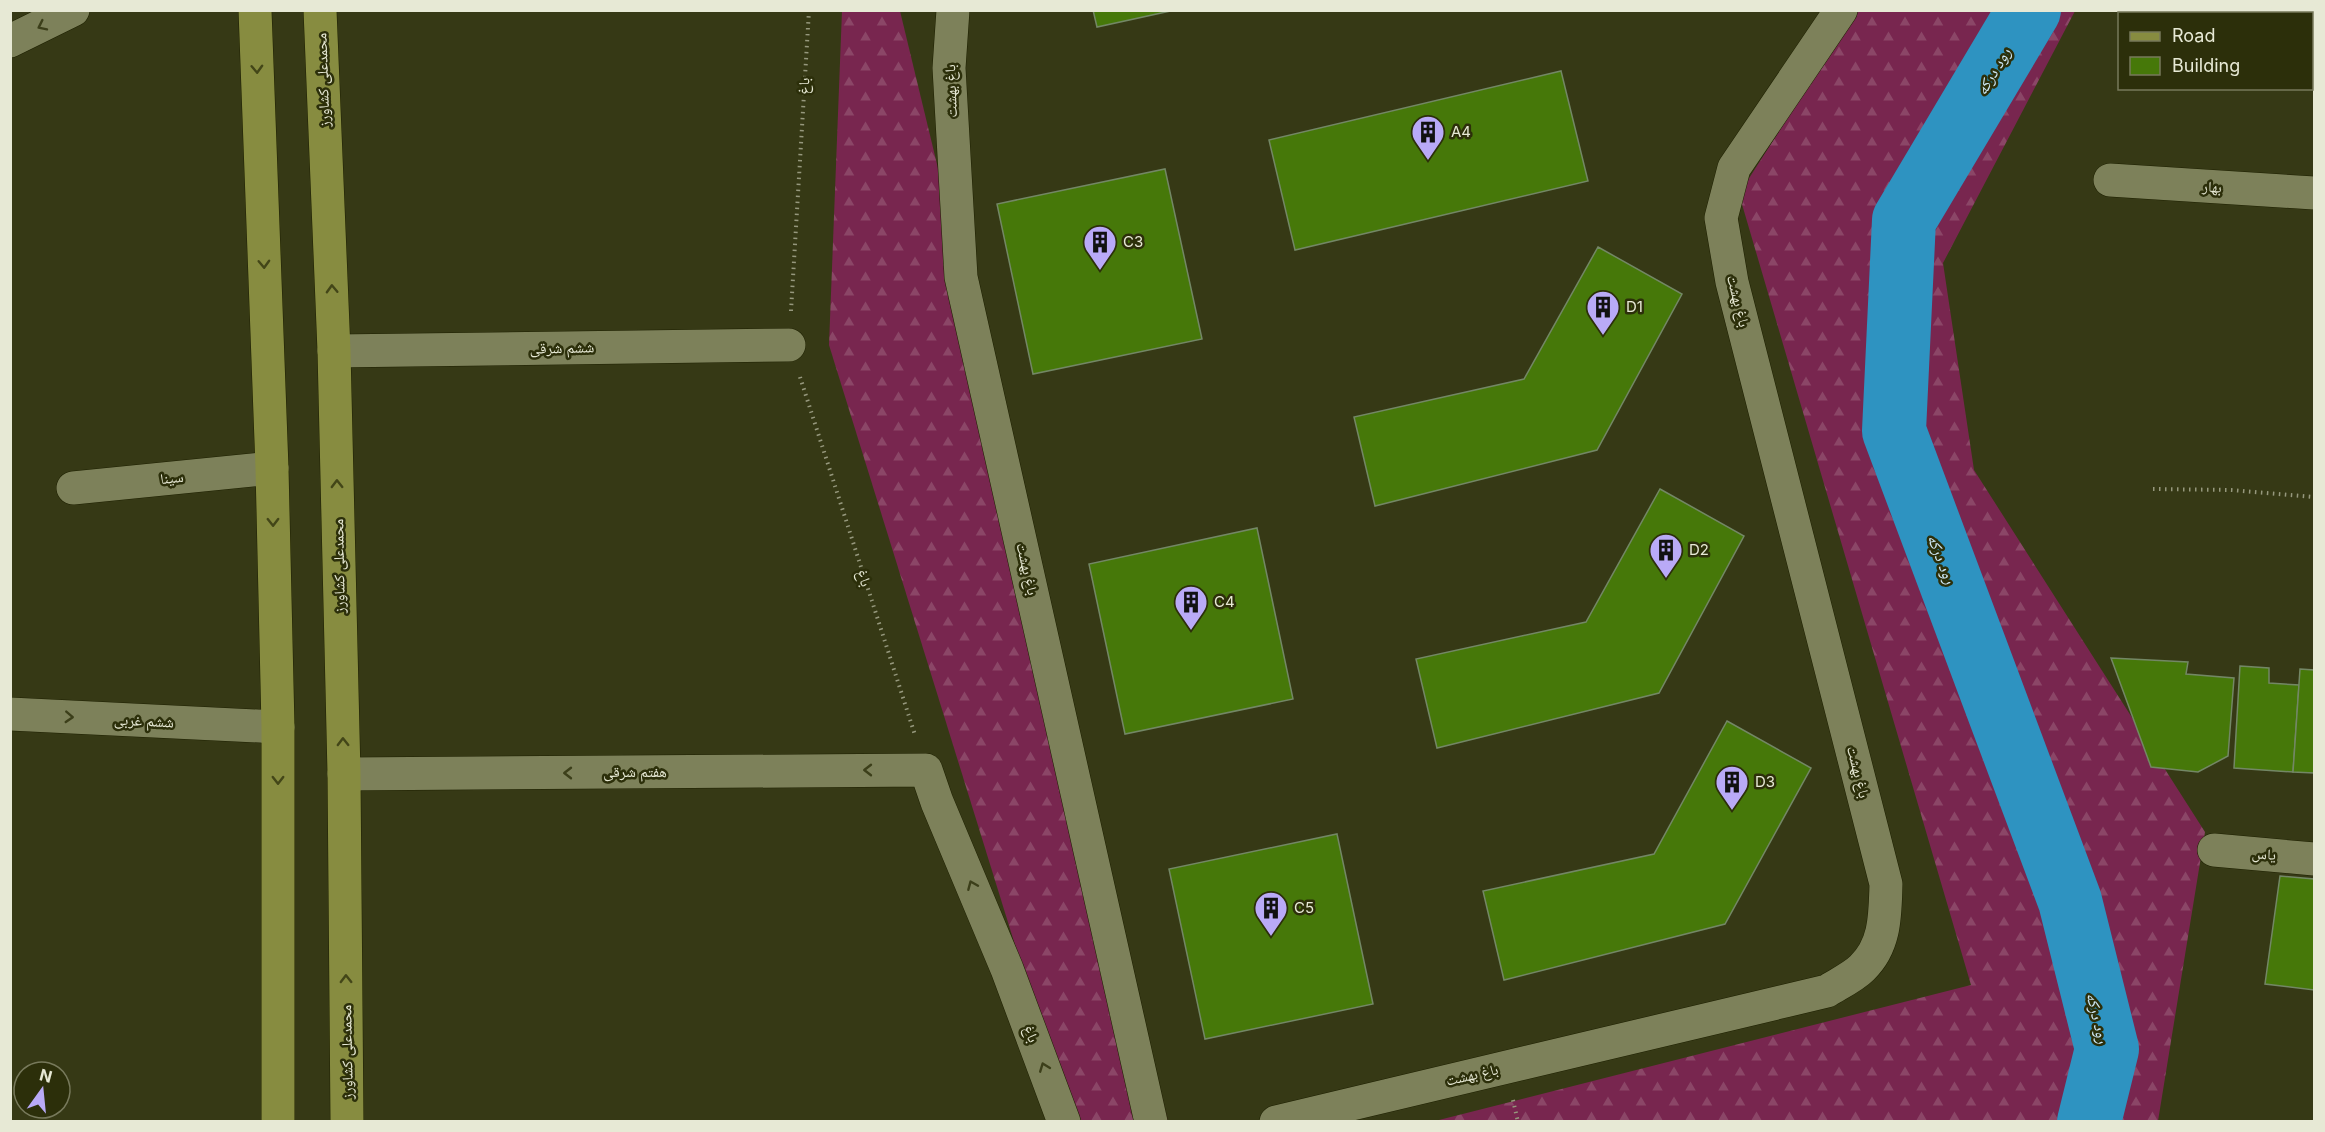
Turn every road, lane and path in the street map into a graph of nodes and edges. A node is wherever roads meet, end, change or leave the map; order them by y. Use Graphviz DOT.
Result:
graph roads {
  1 [pos="73,10"];
  2 [pos="255,10"];
  3 [pos="320,10"];
  4 [pos="809,10"];
  5 [pos="953,10"];
  6 [pos="1841,10"];
  7 [pos="10,41"];
  8 [pos="2110,180"];
  9 [pos="2314,193"];
  10 [pos="789,345"];
  11 [pos="334,351"];
  12 [pos="272,468"];
  13 [pos="73,488"];
  14 [pos="2153,489"];
  15 [pos="2314,497"];
  16 [pos="10,714"];
  17 [pos="278,727"];
  18 [pos="926,770"];
  19 [pos="344,774"];
  20 [pos="2214,850"];
  21 [pos="2314,859"];
  22 [pos="278,1122"];
  23 [pos="347,1122"];
  24 [pos="1064,1122"];
  25 [pos="1151,1122"];
  26 [pos="1276,1122"];
  1 -- 7 [label="street, one-way"];
  2 -- 12 [label="main road, one-way"];
  11 -- 3 [label="main road, محمدعلی کشاورز, one-way"];
  4 -- 10 [label="path, باغ"];
  5 -- 25 [label="street, باغ بهشت"];
  6 -- 26 [label="street, باغ بهشت"];
  8 -- 9 [label="street, بهار"];
  10 -- 11 [label="street, ششم شرقی"];
  10 -- 18 [label="path, باغ"];
  19 -- 11 [label="main road, محمدعلی کشاورز, one-way"];
  12 -- 13 [label="street, سینا"];
  12 -- 17 [label="main road, one-way"];
  14 -- 15 [label="path"];
  16 -- 17 [label="street, ششم غربی, one-way"];
  17 -- 22 [label="main road, one-way"];
  18 -- 19 [label="street, هفتم شرقی, one-way"];
  24 -- 18 [label="street, باغ, one-way"];
  23 -- 19 [label="main road, محمدعلی کشاورز, one-way"];
  20 -- 21 [label="street, یاس"];
}
